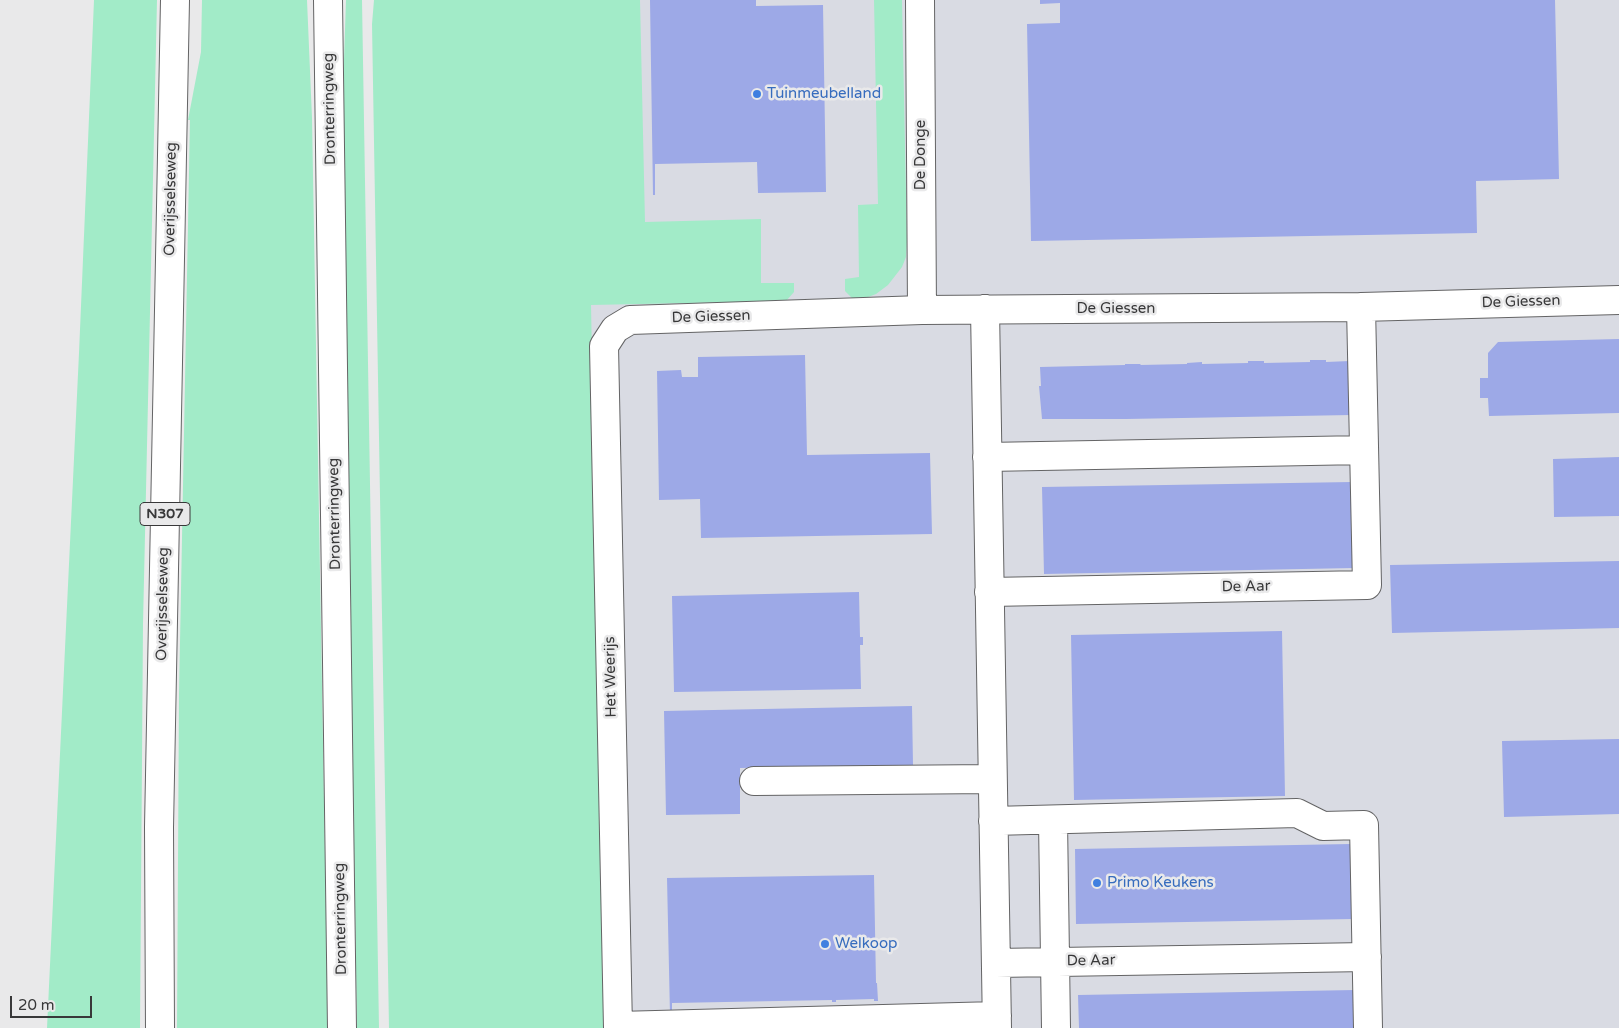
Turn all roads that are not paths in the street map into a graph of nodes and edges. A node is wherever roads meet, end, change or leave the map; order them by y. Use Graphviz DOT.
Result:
graph roads {
  1 [pos="176,0"];
  2 [pos="328,0"];
  3 [pos="920,0"];
  4 [pos="1619,300"];
  5 [pos="1361,307"];
  6 [pos="985,309"];
  7 [pos="922,310"];
  8 [pos="615,329"];
  9 [pos="1364,450"];
  10 [pos="987,456"];
  11 [pos="989,592"];
  12 [pos="992,779"];
  13 [pos="754,781"];
  14 [pos="1053,820"];
  15 [pos="993,821"];
  16 [pos="1367,957"];
  17 [pos="1055,962"];
  18 [pos="996,963"];
  19 [pos="997,1022"];
  20 [pos="618,1027"];
  21 [pos="160,1028"];
  22 [pos="342,1028"];
  23 [pos="1056,1028"];
  24 [pos="1368,1028"];
  1 -- 21 [label="main road, Overijsselseweg / N307"];
  2 -- 22 [label="main road, Dronterringweg"];
  3 -- 7 [label="main road, De Donge"];
  4 -- 5 [label="main road, De Giessen"];
  5 -- 6 [label="main road, De Giessen"];
  5 -- 9 [label="main road, De Aar"];
  6 -- 7 [label="main road, De Giessen"];
  6 -- 10 [label="main road"];
  7 -- 8 [label="main road, De Giessen"];
  8 -- 20 [label="main road, Het Weerijs"];
  9 -- 10 [label="main road"];
  9 -- 11 [label="main road, De Aar"];
  10 -- 11 [label="main road"];
  11 -- 12 [label="main road"];
  12 -- 13 [label="main road"];
  12 -- 15 [label="main road"];
  14 -- 15 [label="main road"];
  14 -- 16 [label="main road"];
  14 -- 17 [label="main road, De Aar"];
  15 -- 18 [label="main road"];
  16 -- 17 [label="main road, De Aar"];
  16 -- 24 [label="main road"];
  17 -- 18 [label="main road, De Aar"];
  17 -- 23 [label="main road, De Aar"];
  18 -- 19 [label="main road"];
  19 -- 20 [label="main road"];
}
